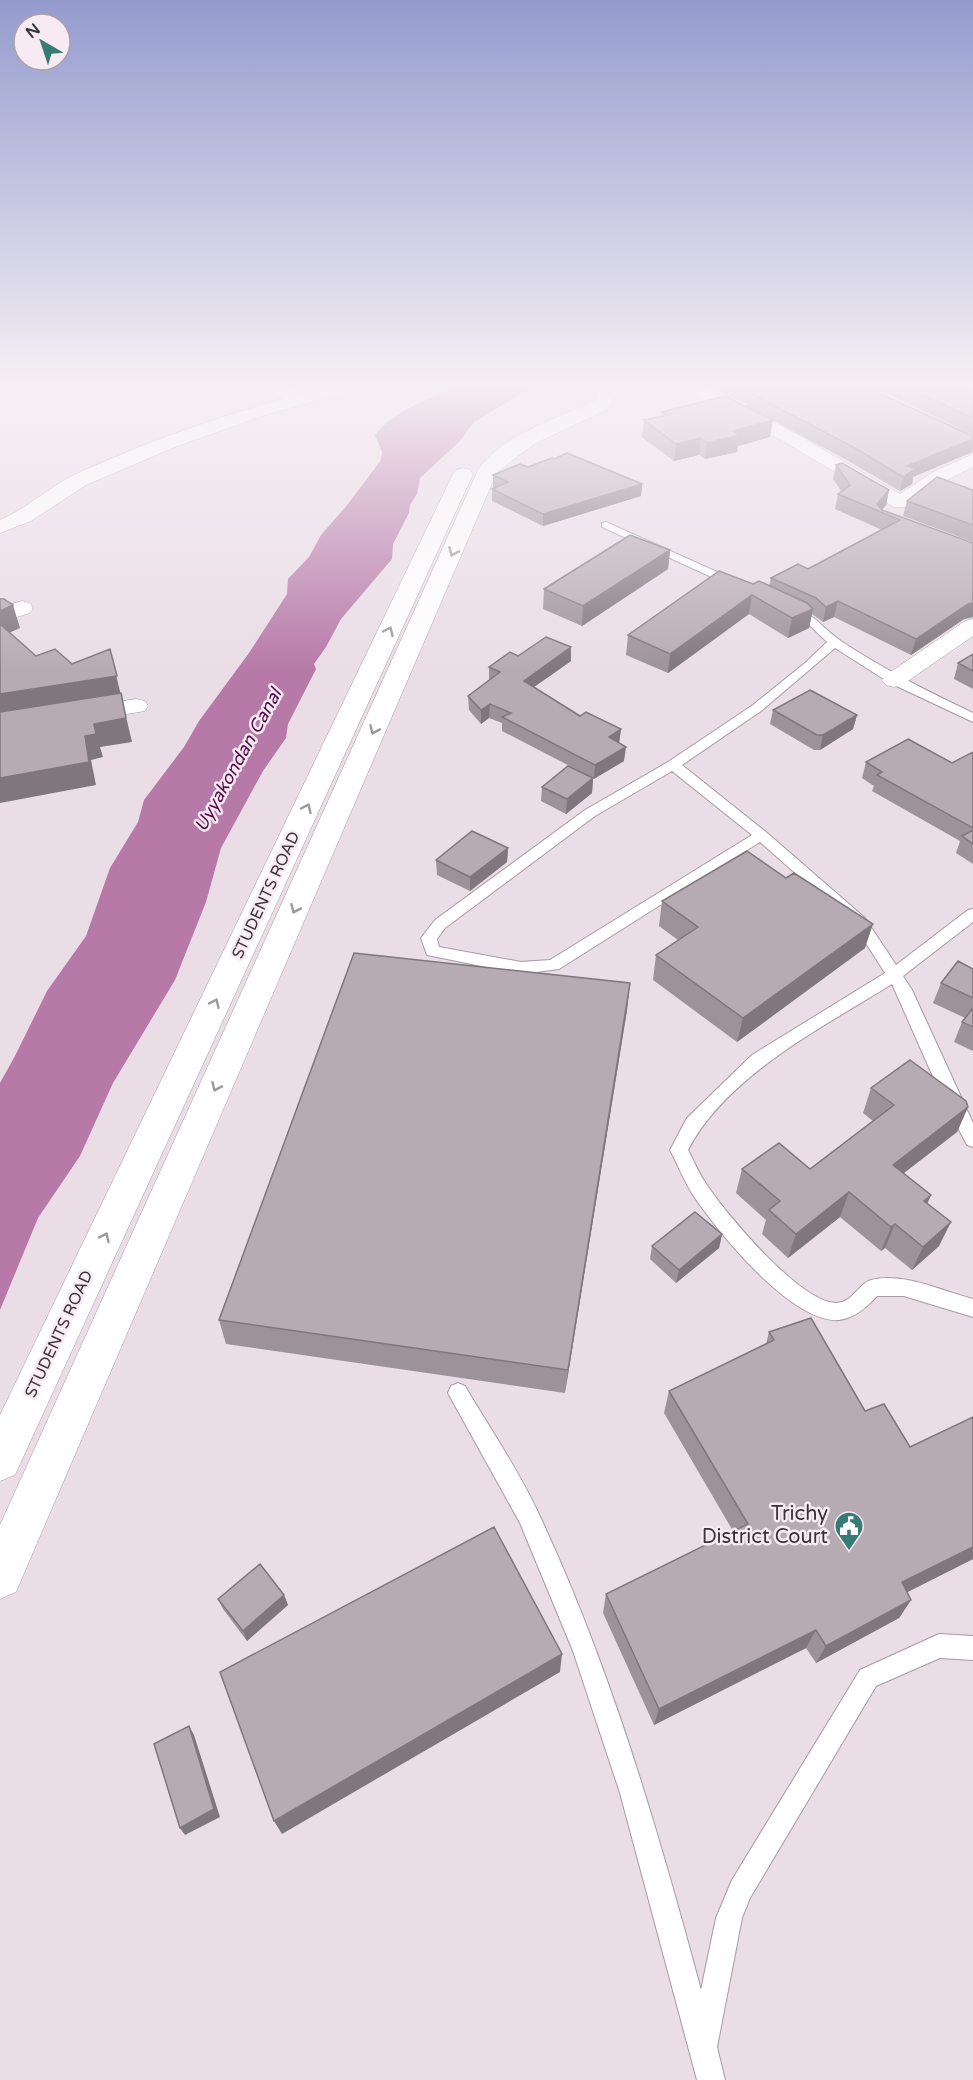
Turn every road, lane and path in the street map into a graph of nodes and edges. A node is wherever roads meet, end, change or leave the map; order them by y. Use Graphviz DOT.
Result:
graph roads {
  1 [pos="85,478"];
  2 [pos="116,478"];
  3 [pos="461,478"];
  4 [pos="484,478"];
  5 [pos="858,478"];
  6 [pos="937,478"];
  7 [pos="901,503"];
  8 [pos="886,519"];
  9 [pos="606,525"];
  10 [pos="5,526"];
  11 [pos="744,588"];
  12 [pos="776,603"];
  13 [pos="22,608"];
  14 [pos="0,615"];
  15 [pos="973,627"];
  16 [pos="834,642"];
  17 [pos="894,680"];
  18 [pos="136,706"];
  19 [pos="973,718"];
  20 [pos="0,728"];
  21 [pos="673,765"];
  22 [pos="761,835"];
  23 [pos="973,914"];
  24 [pos="894,975"];
  25 [pos="973,1140"];
  26 [pos="973,1308"];
  27 [pos="458,1393"];
  28 [pos="0,1461"];
  29 [pos="0,1576"];
  30 [pos="973,1648"];
  31 [pos="703,2050"];
  32 [pos="711,2080"];
  1 -- 10 [label="main road"];
  2 -- 10 [label="main road"];
  28 -- 3 [label="main road, STUDENTS ROAD, one-way"];
  4 -- 29 [label="main road, one-way"];
  5 -- 7 [label="street"];
  6 -- 7 [label="street"];
  7 -- 8 [label="street"];
  9 -- 11 [label="lane"];
  12 -- 16 [label="lane"];
  13 -- 14 [label="street"];
  15 -- 17 [label="street"];
  16 -- 17 [label="lane"];
  16 -- 21 [label="lane"];
  17 -- 19 [label="lane"];
  18 -- 20 [label="street"];
  21 -- 22 [label="lane"];
  21 -- 22 [label="lane"];
  22 -- 24 [label="lane"];
  23 -- 24 [label="lane"];
  24 -- 25 [label="lane"];
  24 -- 26 [label="lane"];
  27 -- 31 [label="lane"];
  30 -- 31 [label="lane"];
  31 -- 32 [label="lane"];
}
